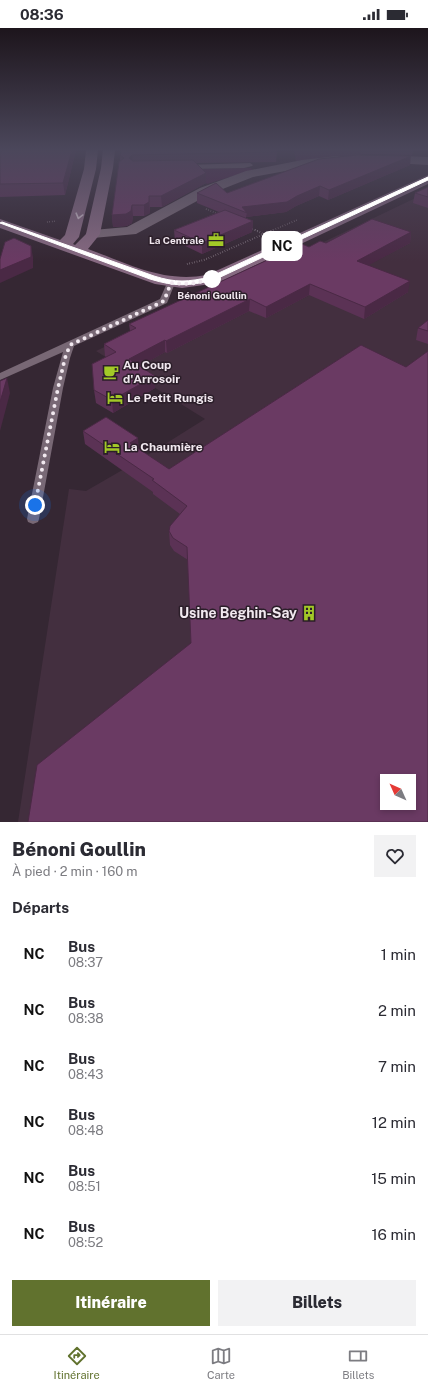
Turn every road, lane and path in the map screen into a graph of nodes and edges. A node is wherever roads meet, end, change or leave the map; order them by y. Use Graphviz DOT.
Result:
graph roads {
  1 [pos="86,187"];
  2 [pos="104,187"];
  3 [pos="213,187"];
  4 [pos="387,187"];
  5 [pos="410,187"];
  6 [pos="186,201"];
  7 [pos="223,216"];
  8 [pos="300,219"];
  9 [pos="0,223"];
  10 [pos="243,225"];
  11 [pos="93,234"];
  12 [pos="265,234"];
  13 [pos="284,245"];
  14 [pos="70,248"];
  15 [pos="182,265"];
  16 [pos="171,283"];
  17 [pos="70,345"];
  18 [pos="0,377"];
  19 [pos="33,519"];
  1 -- 14 [label="street, one-way"];
  2 -- 11 [label="street"];
  3 -- 6 [label="street"];
  4 -- 13 [label="street"];
  5 -- 13 [label="street"];
  6 -- 7 [label="path"];
  6 -- 11 [label="street"];
  8 -- 12 [label="path"];
  9 -- 14 [label="street"];
  10 -- 12 [label="path"];
  11 -- 14 [label="street"];
  12 -- 15 [label="path"];
  13 -- 16 [label="street"];
  14 -- 16 [label="street"];
  16 -- 17 [label="lane"];
  17 -- 18 [label="lane"];
  17 -- 19 [label="lane"];
}
